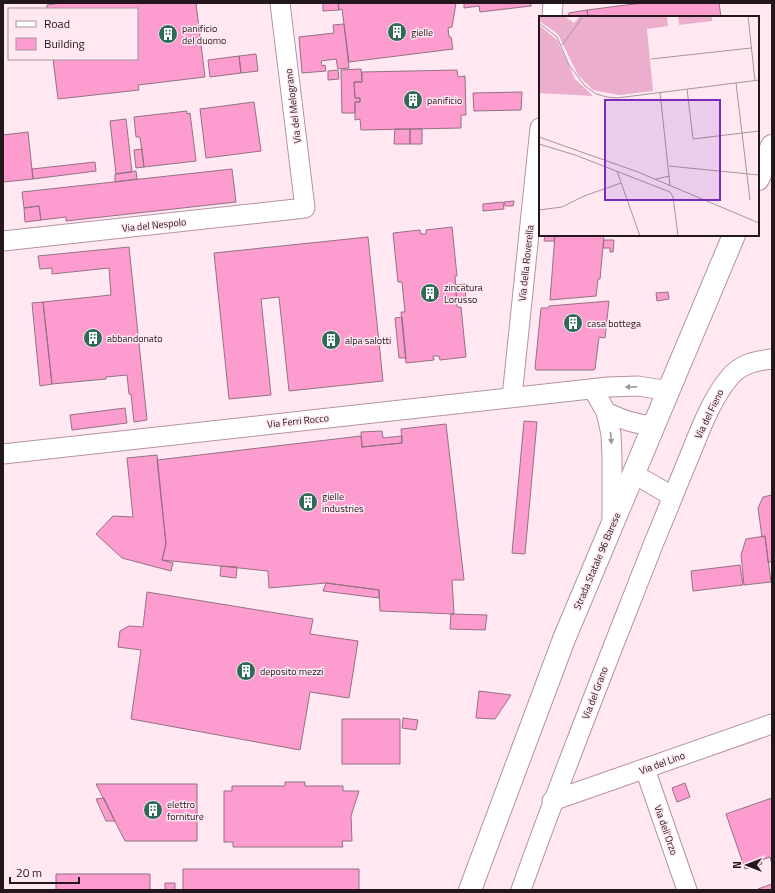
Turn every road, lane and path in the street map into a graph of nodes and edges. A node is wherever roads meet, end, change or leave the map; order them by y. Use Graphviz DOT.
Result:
graph roads {
  1 [pos="280,3"];
  2 [pos="553,3"];
  3 [pos="552,16"];
  4 [pos="539,138"];
  5 [pos="772,146"];
  6 [pos="759,177"];
  7 [pos="305,208"];
  8 [pos="734,236"];
  9 [pos="3,241"];
  10 [pos="772,359"];
  11 [pos="593,389"];
  12 [pos="669,391"];
  13 [pos="512,398"];
  14 [pos="606,412"];
  15 [pos="654,426"];
  16 [pos="3,454"];
  17 [pos="634,474"];
  18 [pos="672,496"];
  19 [pos="612,528"];
  20 [pos="772,724"];
  21 [pos="645,769"];
  22 [pos="552,801"];
  23 [pos="470,890"];
  24 [pos="521,890"];
  25 [pos="687,890"];
  1 -- 7 [label="street, Via del Melograno"];
  2 -- 3 [label="street"];
  4 -- 13 [label="street, Via della Roverella"];
  5 -- 6 [label="main road"];
  7 -- 9 [label="street, Via del Nespolo"];
  8 -- 12 [label="main road, Strada Statale 96 Barese"];
  10 -- 18 [label="street, Via del Fieno"];
  12 -- 11 [label="street, Via Ferri Rocco, one-way"];
  11 -- 13 [label="street, Via Ferri Rocco"];
  11 -- 14 [label="street"];
  12 -- 15 [label="main road, Strada Statale 96 Barese"];
  13 -- 16 [label="street, Via Ferri Rocco"];
  14 -- 15 [label="street"];
  14 -- 19 [label="street, one-way"];
  15 -- 17 [label="main road, Strada Statale 96 Barese"];
  17 -- 18 [label="street"];
  17 -- 19 [label="main road, Strada Statale 96 Barese"];
  18 -- 22 [label="street, Via del Grano"];
  19 -- 23 [label="main road, Strada Statale 96 Barese"];
  20 -- 21 [label="street, Via del Lino"];
  21 -- 22 [label="street, Via del Lino"];
  21 -- 25 [label="street, Via dell'Orzo"];
  22 -- 24 [label="street, Via del Grano"];
}
